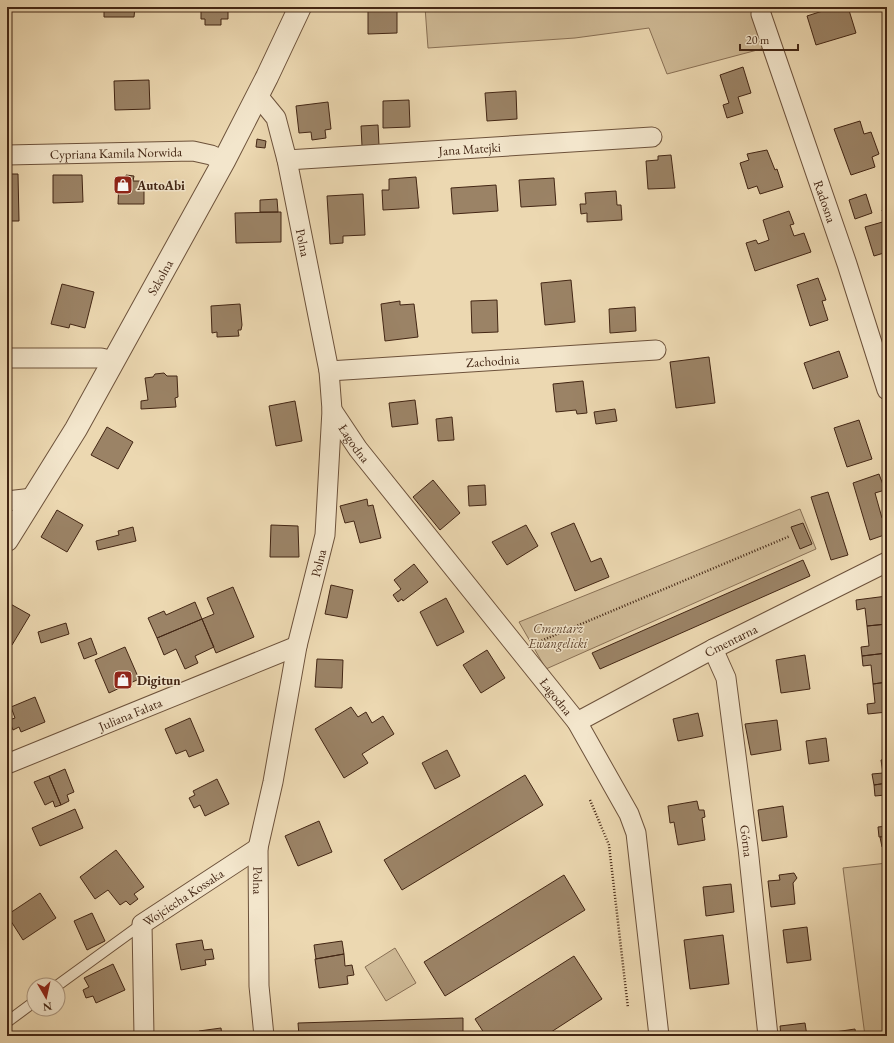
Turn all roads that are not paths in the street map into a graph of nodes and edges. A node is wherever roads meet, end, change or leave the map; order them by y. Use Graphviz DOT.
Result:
graph roads {
  1 [pos="300,7"];
  2 [pos="761,14"];
  3 [pos="258,96"];
  4 [pos="652,137"];
  5 [pos="7,155"];
  6 [pos="287,160"];
  7 [pos="224,161"];
  8 [pos="656,350"];
  9 [pos="7,358"];
  10 [pos="114,361"];
  11 [pos="329,371"];
  12 [pos="887,390"];
  13 [pos="332,410"];
  14 [pos="33,498"];
  15 [pos="7,501"];
  16 [pos="7,540"];
  17 [pos="887,562"];
  18 [pos="297,646"];
  19 [pos="713,649"];
  20 [pos="577,722"];
  21 [pos="7,764"];
  22 [pos="258,848"];
  23 [pos="142,924"];
  24 [pos="66,979"];
  25 [pos="26,1008"];
  26 [pos="7,1022"];
  27 [pos="144,1036"];
  28 [pos="264,1036"];
  29 [pos="659,1036"];
  30 [pos="768,1036"];
  1 -- 3 [label="street, Szkolna"];
  2 -- 12 [label="street, Radosna"];
  3 -- 6 [label="street, Polna"];
  3 -- 7 [label="street, Szkolna"];
  4 -- 6 [label="street, Jana Matejki"];
  5 -- 7 [label="street, Cypriana Kamila Norwida"];
  6 -- 11 [label="street, Polna"];
  7 -- 10 [label="street, Szkolna"];
  8 -- 11 [label="street, Zachodnia"];
  9 -- 10 [label="street"];
  10 -- 14 [label="street, Szkolna"];
  11 -- 13 [label="street, Polna"];
  13 -- 18 [label="street, Polna"];
  13 -- 20 [label="street, Łagodna"];
  14 -- 15 [label="street"];
  14 -- 16 [label="street, Szkolna"];
  17 -- 19 [label="street, Cmentarna"];
  18 -- 21 [label="street, Juliana Fałata"];
  18 -- 22 [label="street, Polna"];
  19 -- 20 [label="street, Cmentarna"];
  19 -- 30 [label="street, Górna"];
  20 -- 29 [label="street, Łagodna"];
  22 -- 23 [label="street, Wojciecha Kossaka"];
  22 -- 28 [label="street, Polna"];
  23 -- 24 [label="lane"];
  23 -- 27 [label="street, Wojciecha Kossaka"];
  25 -- 26 [label="lane"];
}
